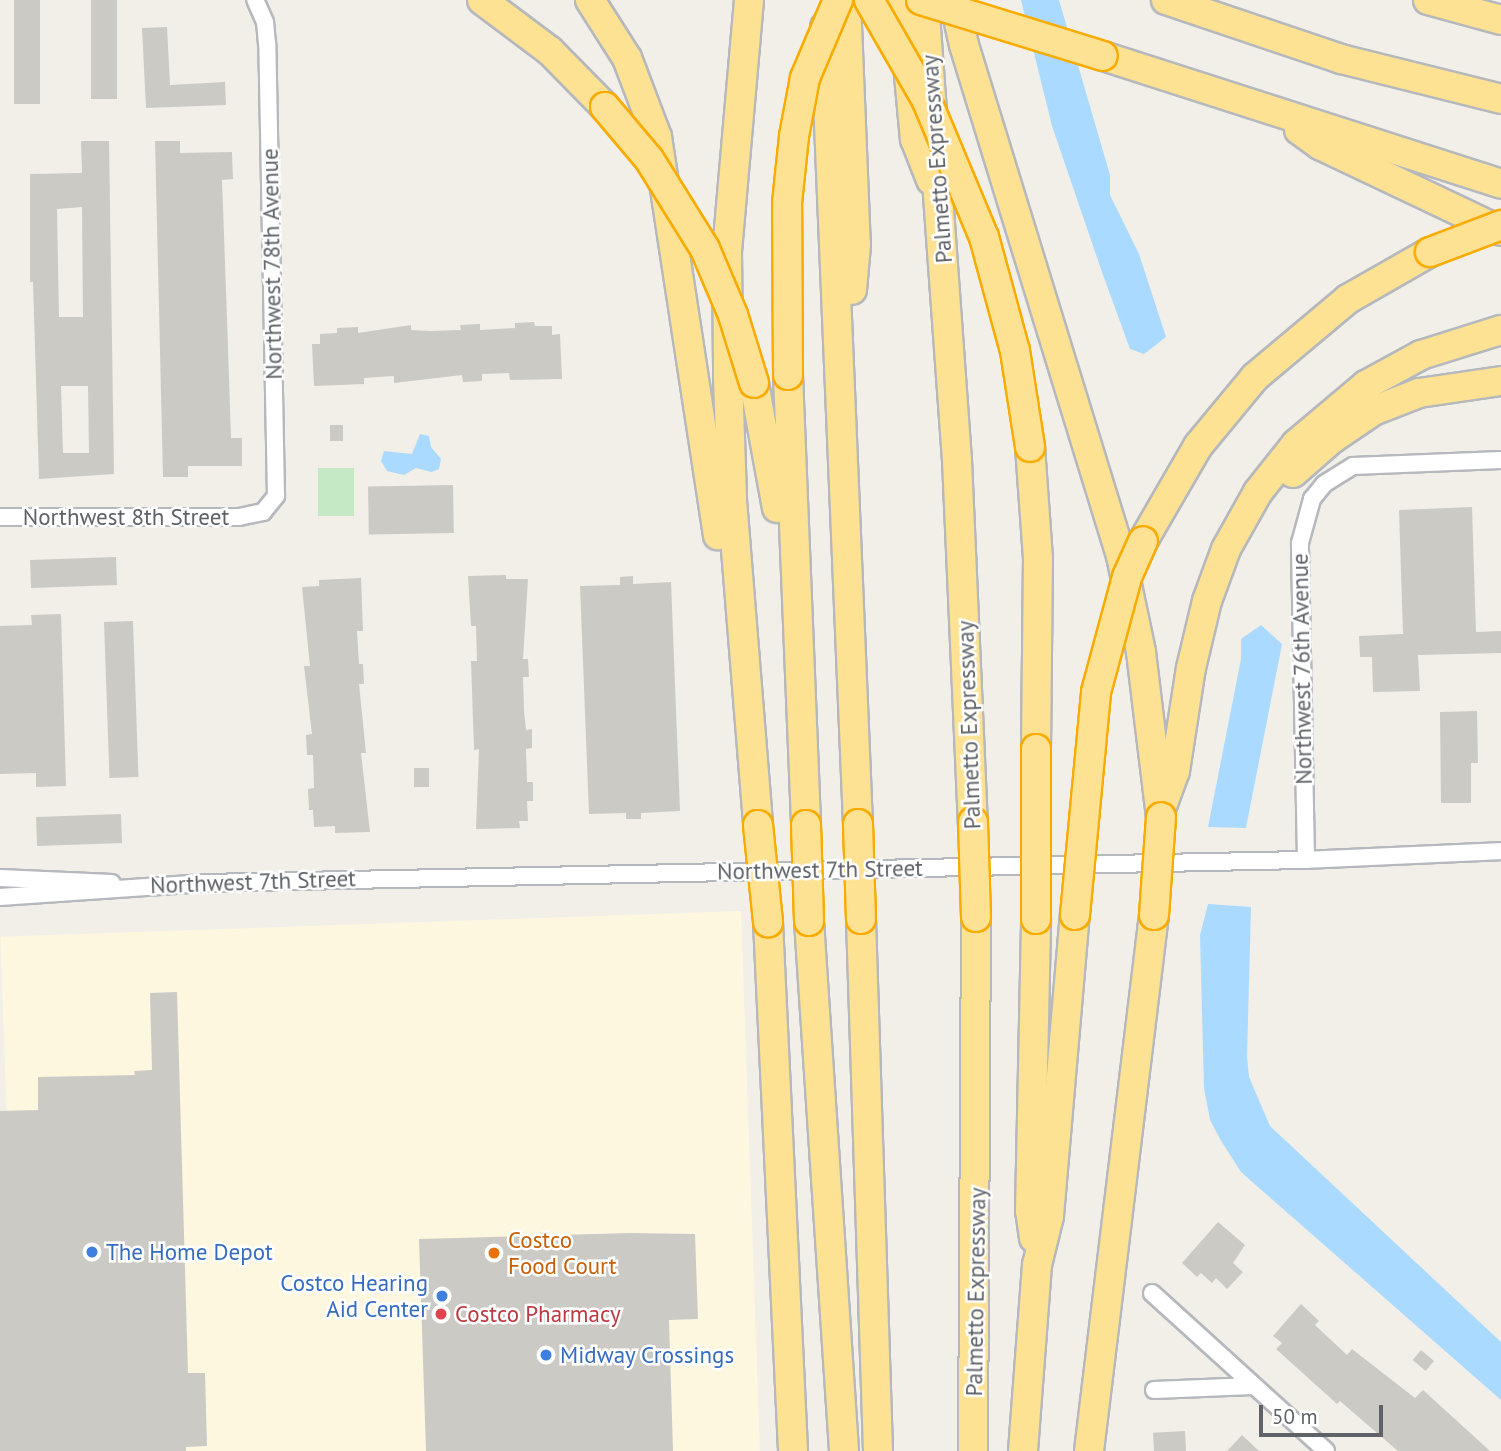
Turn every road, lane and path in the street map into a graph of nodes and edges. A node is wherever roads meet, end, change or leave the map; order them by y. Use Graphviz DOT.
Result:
graph roads {
  1 [pos="255,0"];
  2 [pos="482,0"];
  3 [pos="590,0"];
  4 [pos="749,0"];
  5 [pos="824,0"];
  6 [pos="838,0"];
  7 [pos="846,0"];
  8 [pos="869,0"];
  9 [pos="902,0"];
  10 [pos="923,0"];
  11 [pos="954,0"];
  12 [pos="1166,0"];
  13 [pos="1428,0"];
  14 [pos="1501,20"];
  15 [pos="1501,99"];
  16 [pos="1274,111"];
  17 [pos="1501,184"];
  18 [pos="940,202"];
  19 [pos="1501,225"];
  20 [pos="1501,231"];
  21 [pos="1501,330"];
  22 [pos="1501,382"];
  23 [pos="844,401"];
  24 [pos="1501,460"];
  25 [pos="252,516"];
  26 [pos="0,517"];
  27 [pos="1226,549"];
  28 [pos="747,699"];
  29 [pos="1161,813"];
  30 [pos="806,825"];
  31 [pos="1501,851"];
  32 [pos="1306,860"];
  33 [pos="0,878"];
  34 [pos="138,886"];
  35 [pos="0,897"];
  36 [pos="1037,1265"];
  37 [pos="1152,1293"];
  38 [pos="1253,1386"];
  39 [pos="1154,1390"];
  40 [pos="793,1451"];
  41 [pos="844,1451"];
  42 [pos="878,1451"];
  43 [pos="973,1451"];
  44 [pos="1023,1451"];
  45 [pos="1088,1451"];
  46 [pos="1325,1451"];
  1 -- 25 [label="street, Northwest 78th Avenue"];
  2 -- 30 [label="highway, bridge"];
  3 -- 28 [label="highway"];
  4 -- 28 [label="highway"];
  5 -- 23 [label="highway"];
  6 -- 30 [label="highway, bridge"];
  7 -- 23 [label="highway"];
  8 -- 36 [label="highway, bridge"];
  9 -- 18 [label="highway"];
  10 -- 16 [label="highway, bridge"];
  10 -- 18 [label="highway, Palmetto Expressway"];
  11 -- 29 [label="highway"];
  12 -- 15 [label="highway"];
  13 -- 14 [label="highway"];
  16 -- 17 [label="highway"];
  16 -- 20 [label="highway"];
  18 -- 43 [label="highway, Palmetto Expressway, bridge"];
  19 -- 36 [label="highway, bridge"];
  21 -- 27 [label="highway"];
  22 -- 27 [label="highway"];
  23 -- 42 [label="highway, bridge"];
  24 -- 32 [label="street, Northwest 76th Avenue"];
  25 -- 26 [label="street, Northwest 8th Street"];
  27 -- 29 [label="highway"];
  28 -- 40 [label="highway, bridge"];
  29 -- 45 [label="highway, bridge"];
  30 -- 41 [label="highway, bridge"];
  31 -- 32 [label="street, Northwest 7th Street"];
  32 -- 34 [label="street, Northwest 7th Street"];
  33 -- 34 [label="street, Northwest 7th Street"];
  34 -- 35 [label="street, Northwest 7th Street"];
  36 -- 44 [label="highway"];
  37 -- 38 [label="street"];
  38 -- 39 [label="street"];
  38 -- 46 [label="street"];
}
